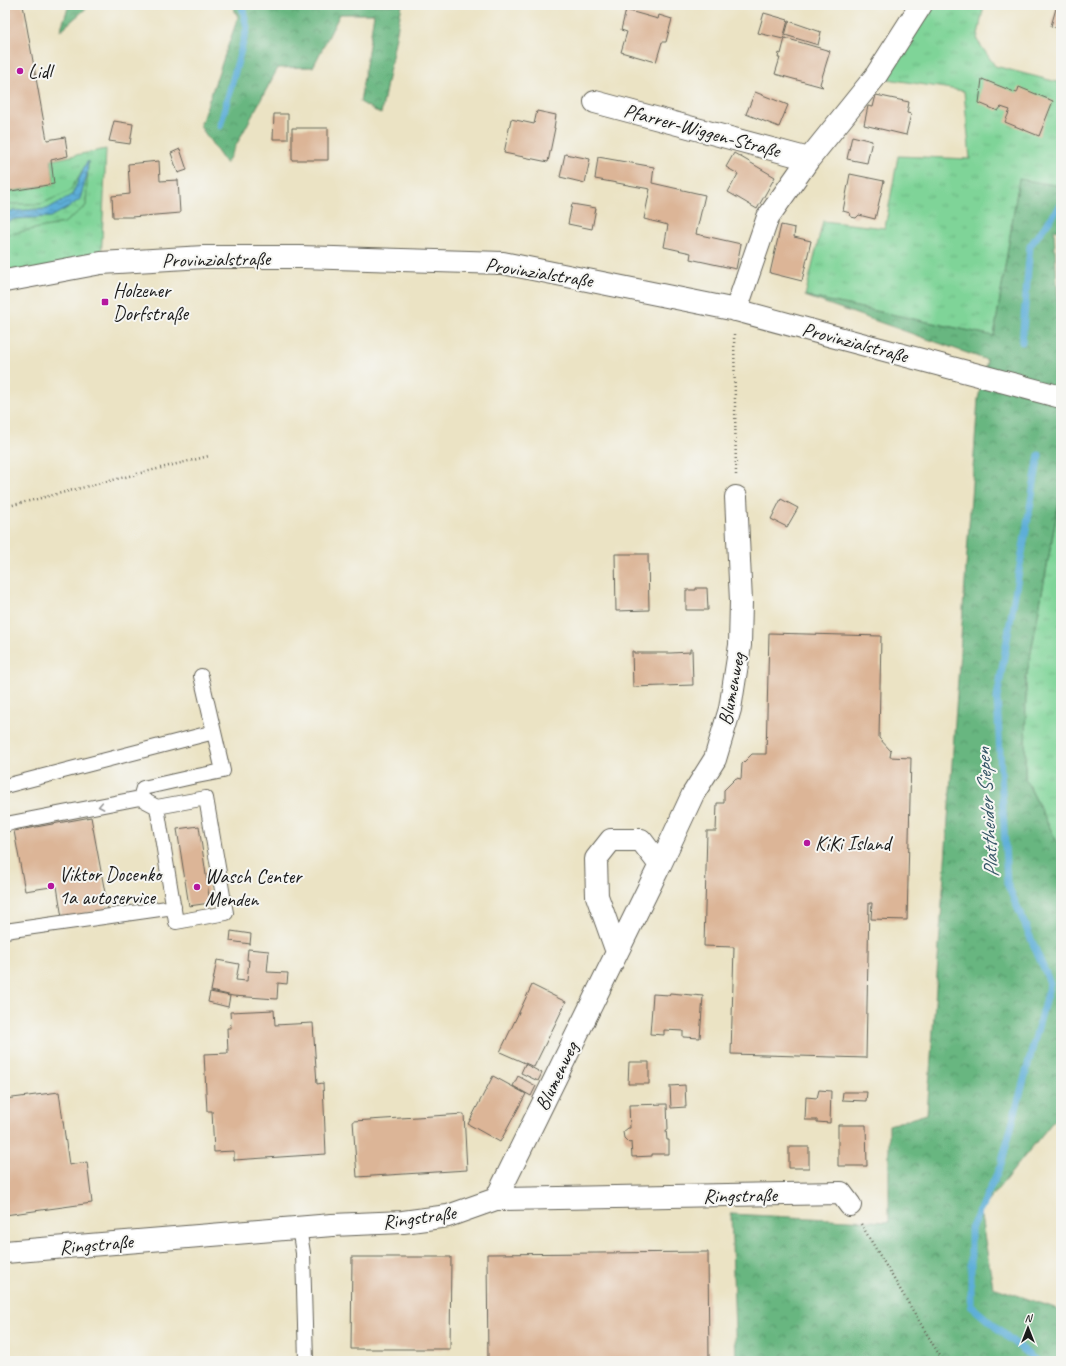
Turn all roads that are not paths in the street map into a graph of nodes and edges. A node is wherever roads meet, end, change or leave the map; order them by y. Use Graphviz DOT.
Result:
graph roads {
  1 [pos="921,5"];
  2 [pos="595,102"];
  3 [pos="809,159"];
  4 [pos="5,281"];
  5 [pos="736,310"];
  6 [pos="1061,397"];
  7 [pos="736,497"];
  8 [pos="201,676"];
  9 [pos="214,732"];
  10 [pos="5,786"];
  11 [pos="140,798"];
  12 [pos="157,807"];
  13 [pos="5,825"];
  14 [pos="660,866"];
  15 [pos="174,908"];
  16 [pos="5,931"];
  17 [pos="617,952"];
  18 [pos="496,1199"];
  19 [pos="850,1205"];
  20 [pos="300,1228"];
  21 [pos="5,1252"];
  22 [pos="306,1361"];
  1 -- 3 [label="street, Pfarrer-Wiggen-Straße"];
  2 -- 3 [label="street, Pfarrer-Wiggen-Straße"];
  3 -- 5 [label="street, Pfarrer-Wiggen-Straße"];
  4 -- 5 [label="street, Provinzialstraße"];
  5 -- 6 [label="street, Provinzialstraße"];
  7 -- 14 [label="street, Blumenweg"];
  8 -- 9 [label="lane"];
  9 -- 10 [label="lane"];
  9 -- 11 [label="lane"];
  11 -- 12 [label="lane"];
  11 -- 13 [label="lane, one-way"];
  12 -- 15 [label="lane"];
  12 -- 15 [label="lane"];
  14 -- 17 [label="street, Blumenweg"];
  14 -- 17 [label="street"];
  15 -- 16 [label="lane"];
  17 -- 18 [label="street, Blumenweg"];
  18 -- 19 [label="street, Ringstraße"];
  18 -- 20 [label="street, Ringstraße"];
  20 -- 21 [label="street, Ringstraße"];
  20 -- 22 [label="lane"];
}
